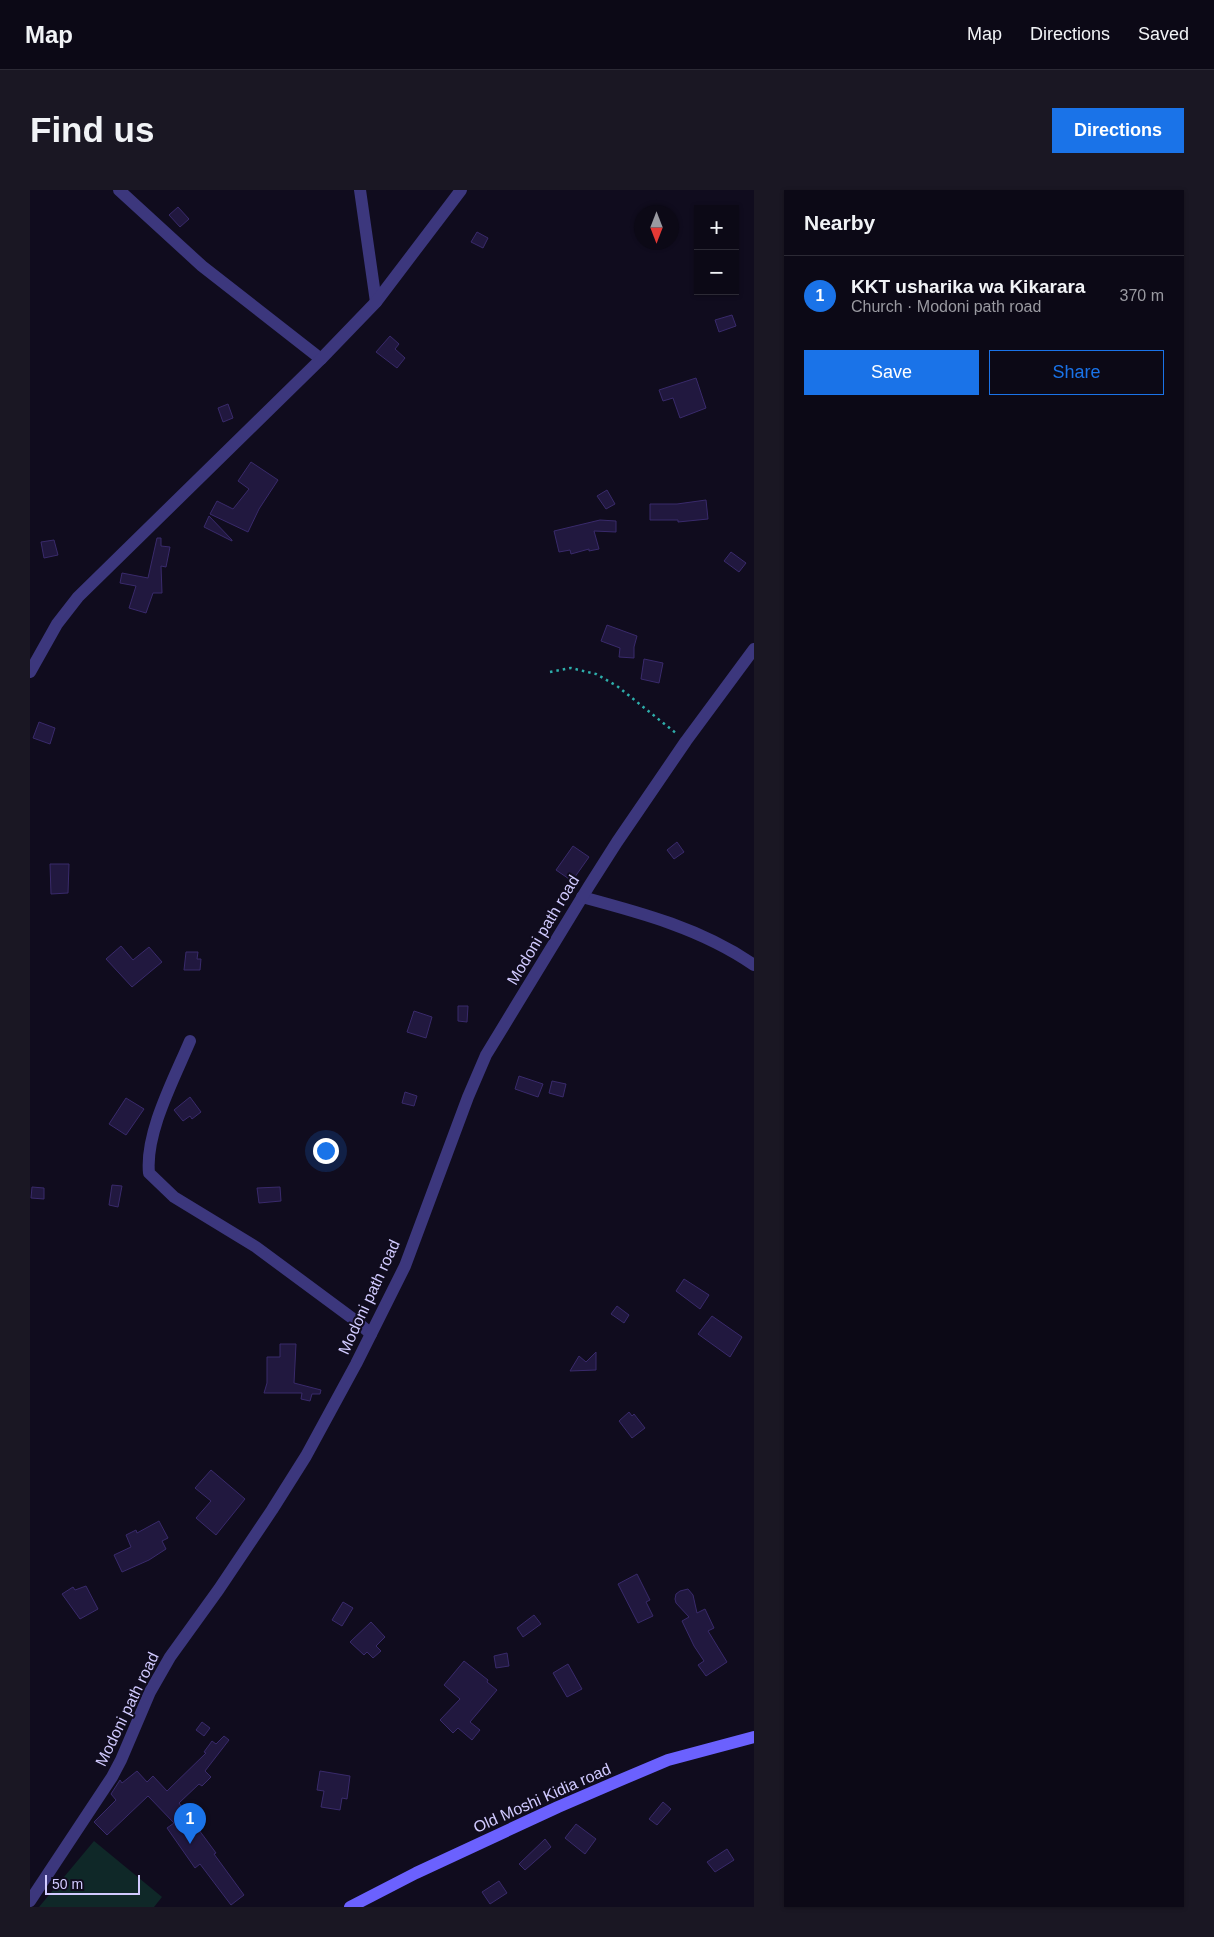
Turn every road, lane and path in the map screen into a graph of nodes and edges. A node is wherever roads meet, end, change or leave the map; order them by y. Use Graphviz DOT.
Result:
graph roads {
  1 [pos="119,190"];
  2 [pos="360,190"];
  3 [pos="461,190"];
  4 [pos="376,302"];
  5 [pos="321,359"];
  6 [pos="754,649"];
  7 [pos="30,672"];
  8 [pos="550,672"];
  9 [pos="686,741"];
  10 [pos="582,897"];
  11 [pos="754,965"];
  12 [pos="190,1041"];
  13 [pos="371,1334"];
  14 [pos="754,1737"];
  15 [pos="30,1901"];
  16 [pos="350,1907"];
  1 -- 5 [label="street"];
  2 -- 4 [label="street"];
  3 -- 4 [label="street"];
  4 -- 5 [label="street"];
  5 -- 7 [label="street"];
  6 -- 9 [label="street, Modoni path road"];
  8 -- 9 [label="path"];
  9 -- 10 [label="street, Modoni path road"];
  10 -- 11 [label="street"];
  10 -- 13 [label="street, Modoni path road"];
  12 -- 13 [label="street"];
  13 -- 15 [label="street, Modoni path road"];
  14 -- 16 [label="street, Old Moshi Kidia road"];
}
